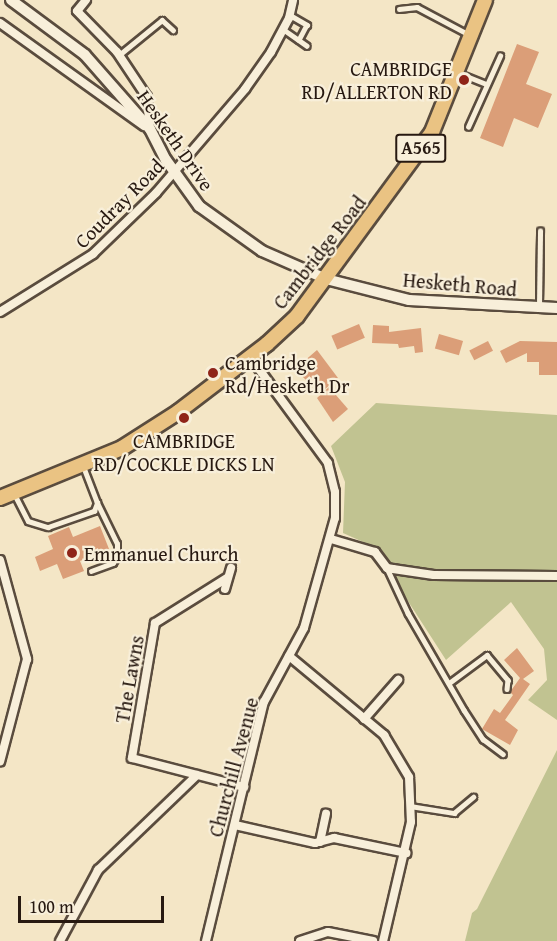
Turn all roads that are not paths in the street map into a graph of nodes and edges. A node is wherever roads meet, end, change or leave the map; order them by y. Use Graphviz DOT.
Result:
graph roads {
  1 [pos="86,0"];
  2 [pos="293,0"];
  3 [pos="485,0"];
  4 [pos="13,1"];
  5 [pos="399,9"];
  6 [pos="290,15"];
  7 [pos="0,23"];
  8 [pos="283,29"];
  9 [pos="172,30"];
  10 [pos="471,35"];
  11 [pos="299,40"];
  12 [pos="307,46"];
  13 [pos="119,55"];
  14 [pos="500,56"];
  15 [pos="456,72"];
  16 [pos="486,84"];
  17 [pos="468,127"];
  18 [pos="150,129"];
  19 [pos="174,173"];
  20 [pos="540,231"];
  21 [pos="326,279"];
  22 [pos="539,308"];
  23 [pos="557,309"];
  24 [pos="0,312"];
  25 [pos="250,357"];
  26 [pos="83,466"];
  27 [pos="14,493"];
  28 [pos="0,498"];
  29 [pos="97,503"];
  30 [pos="331,539"];
  31 [pos="0,560"];
  32 [pos="231,568"];
  33 [pos="387,568"];
  34 [pos="91,571"];
  35 [pos="557,576"];
  36 [pos="227,578"];
  37 [pos="225,588"];
  38 [pos="289,656"];
  39 [pos="398,680"];
  40 [pos="448,683"];
  41 [pos="507,689"];
  42 [pos="364,719"];
  43 [pos="503,754"];
  44 [pos="0,762"];
  45 [pos="197,775"];
  46 [pos="244,786"];
  47 [pos="473,797"];
  48 [pos="410,806"];
  49 [pos="326,814"];
  50 [pos="235,825"];
  51 [pos="320,842"];
  52 [pos="406,854"];
  53 [pos="60,941"];
  54 [pos="206,941"];
  55 [pos="300,941"];
  56 [pos="373,941"];
  57 [pos="383,941"];
  1 -- 13 [label="street"];
  2 -- 6 [label="street, Coudray Road"];
  3 -- 10 [label="highway, Cambridge Road / A565"];
  4 -- 18 [label="street, Hesketh Drive"];
  5 -- 10 [label="lane"];
  6 -- 8 [label="street, Coudray Road"];
  6 -- 11 [label="lane"];
  7 -- 18 [label="street"];
  8 -- 11 [label="lane"];
  8 -- 19 [label="street, Coudray Road"];
  9 -- 13 [label="lane"];
  10 -- 15 [label="highway, Cambridge Road / A565"];
  11 -- 12 [label="lane"];
  13 -- 18 [label="street"];
  14 -- 16 [label="lane"];
  15 -- 16 [label="lane"];
  15 -- 21 [label="highway, Cambridge Road / A565"];
  16 -- 17 [label="lane"];
  18 -- 19 [label="street, Hesketh Drive"];
  19 -- 21 [label="street, Hesketh Drive"];
  19 -- 24 [label="street, Coudray Road"];
  20 -- 22 [label="lane"];
  21 -- 22 [label="street, Hesketh Road"];
  21 -- 25 [label="highway, Cambridge Road / A565"];
  22 -- 23 [label="street, Hesketh Road"];
  25 -- 26 [label="highway, Cambridge Road / A565"];
  25 -- 30 [label="street, Churchill Avenue"];
  26 -- 27 [label="highway, Cambridge Road / A565"];
  26 -- 29 [label="lane"];
  27 -- 28 [label="highway, Cambridge Road / A565"];
  27 -- 29 [label="lane"];
  29 -- 34 [label="lane"];
  30 -- 33 [label="street"];
  30 -- 38 [label="street, Churchill Avenue"];
  31 -- 44 [label="street"];
  32 -- 36 [label="street"];
  33 -- 35 [label="street"];
  33 -- 40 [label="lane"];
  36 -- 37 [label="street"];
  36 -- 45 [label="street, The Lawns"];
  38 -- 42 [label="street"];
  38 -- 46 [label="street, Churchill Avenue"];
  39 -- 42 [label="street"];
  40 -- 41 [label="lane"];
  40 -- 43 [label="lane"];
  42 -- 48 [label="street"];
  45 -- 46 [label="street"];
  45 -- 53 [label="street"];
  46 -- 50 [label="street, Churchill Avenue"];
  47 -- 48 [label="lane"];
  48 -- 52 [label="street"];
  49 -- 51 [label="street"];
  50 -- 51 [label="street"];
  50 -- 54 [label="street, Churchill Avenue"];
  51 -- 52 [label="street"];
  52 -- 57 [label="street"];
  55 -- 56 [label="street"];
}
